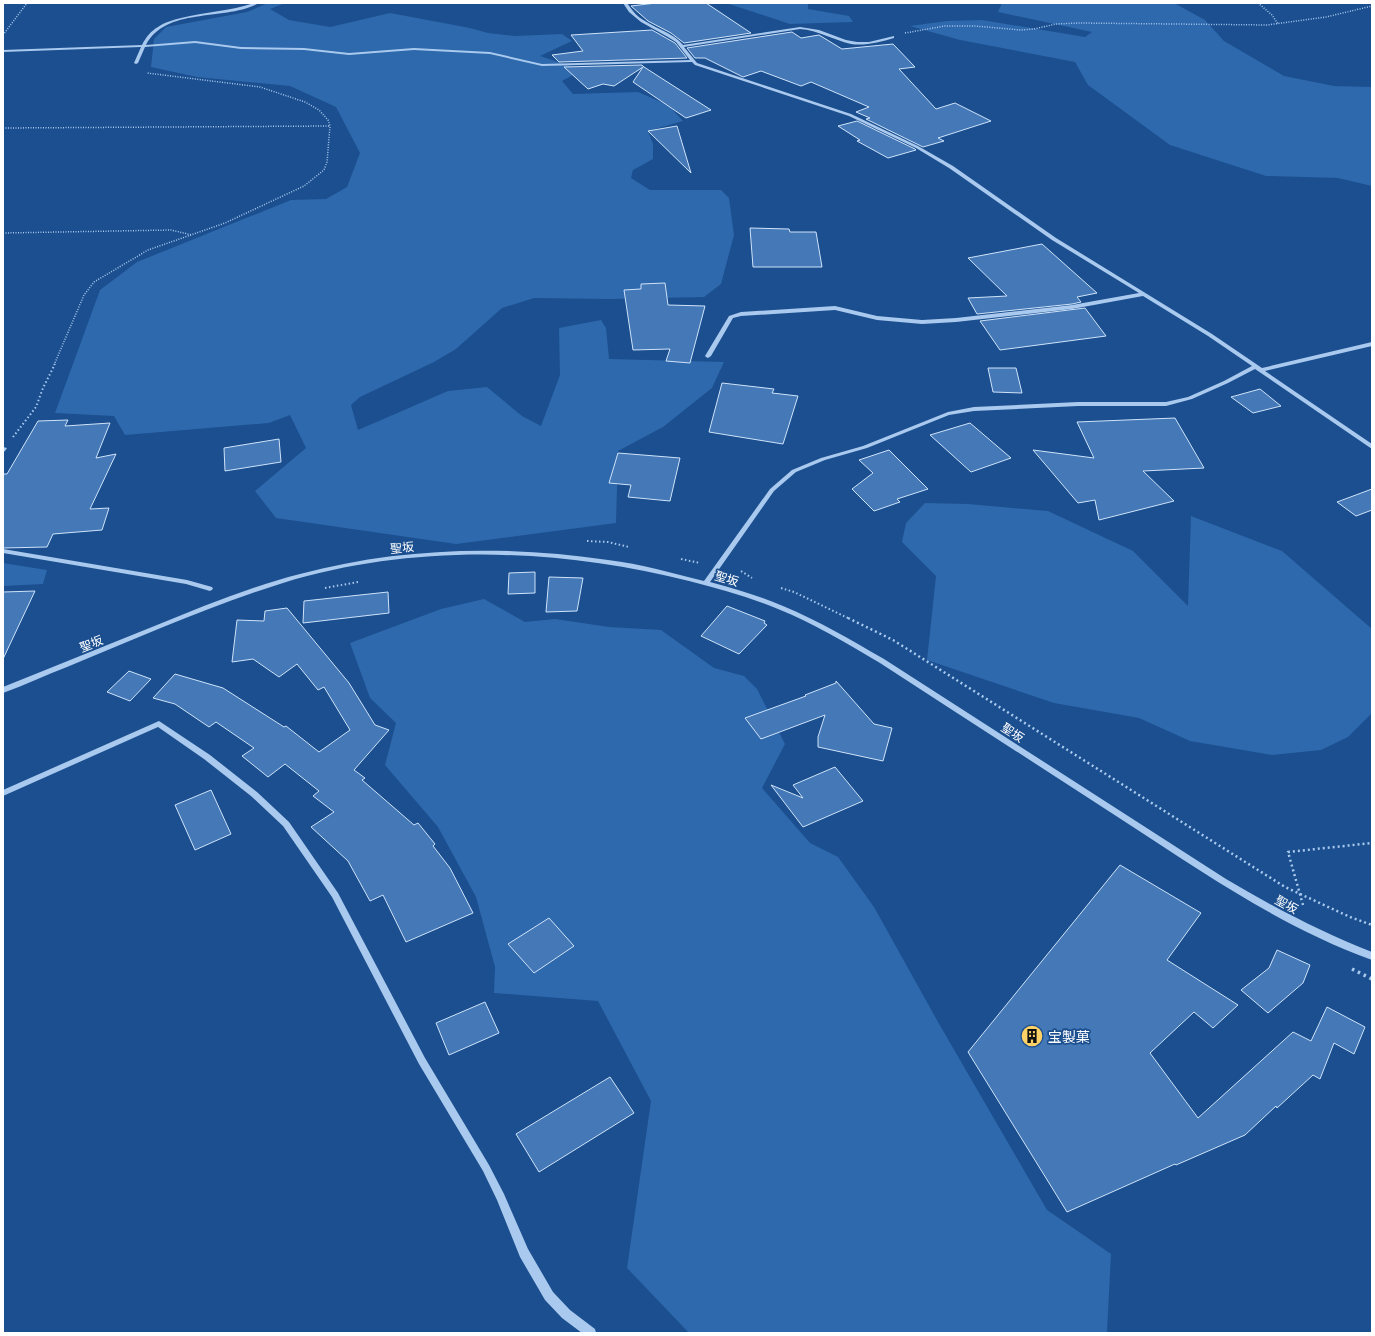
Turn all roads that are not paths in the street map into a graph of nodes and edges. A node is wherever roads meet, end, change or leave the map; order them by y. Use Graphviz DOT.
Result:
graph roads {
  1 [pos="257,3"];
  2 [pos="625,3"];
  3 [pos="893,37"];
  4 [pos="145,46"];
  5 [pos="682,46"];
  6 [pos="3,51"];
  7 [pos="691,61"];
  8 [pos="136,63"];
  9 [pos="1144,294"];
  10 [pos="1372,344"];
  11 [pos="708,356"];
  12 [pos="1258,368"];
  13 [pos="1372,447"];
  14 [pos="3,551"];
  15 [pos="706,583"];
  16 [pos="210,589"];
  17 [pos="3,690"];
  18 [pos="3,793"];
  19 [pos="1372,956"];
  20 [pos="591,1333"];
  1 -- 4 [label="street"];
  2 -- 5 [label="street"];
  3 -- 5 [label="street"];
  4 -- 6 [label="street"];
  4 -- 7 [label="street"];
  4 -- 8 [label="street"];
  5 -- 7 [label="street"];
  7 -- 9 [label="street"];
  9 -- 11 [label="street"];
  9 -- 12 [label="street"];
  10 -- 12 [label="street"];
  12 -- 13 [label="street"];
  12 -- 15 [label="street"];
  14 -- 16 [label="street"];
  15 -- 17 [label="street, 聖坂"];
  15 -- 19 [label="street, 聖坂"];
  18 -- 20 [label="street"];
}
